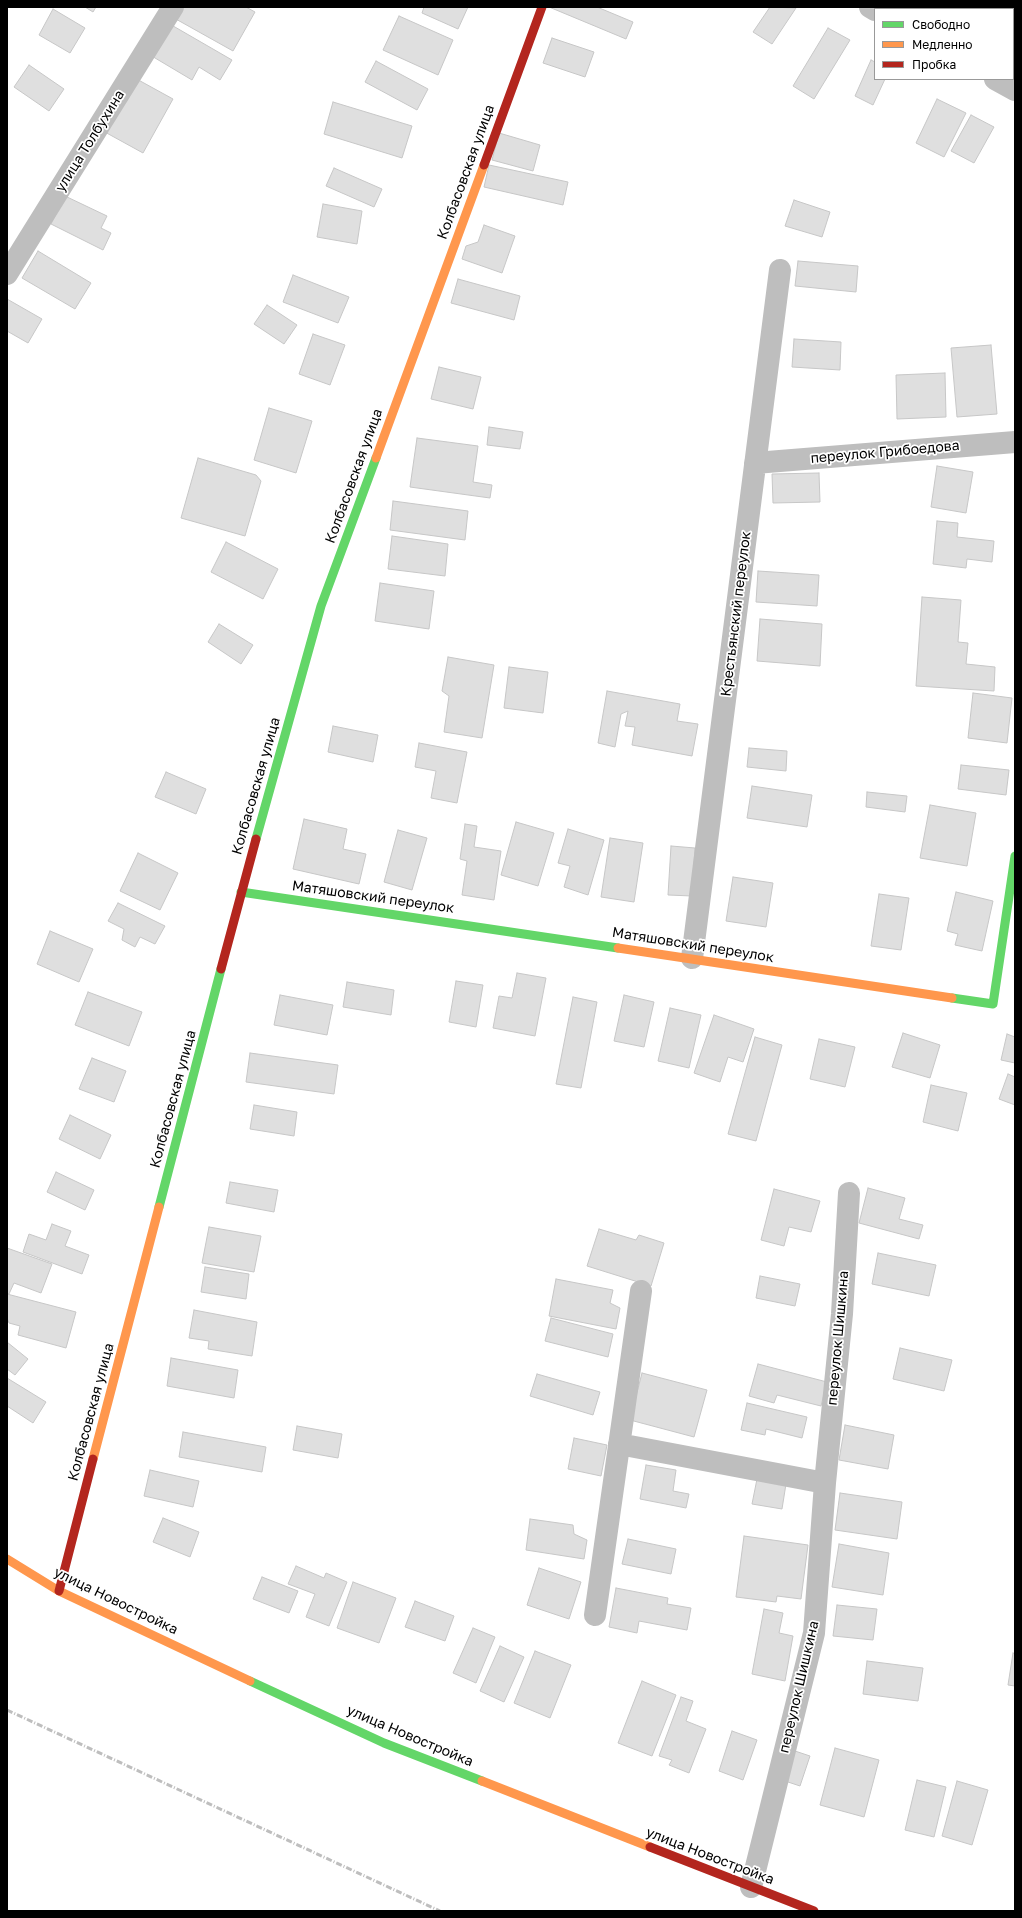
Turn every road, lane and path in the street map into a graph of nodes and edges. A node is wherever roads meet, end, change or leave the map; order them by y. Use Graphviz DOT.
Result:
graph roads {
  1 [pos="173,7"];
  2 [pos="542,7"];
  3 [pos="997,80"];
  4 [pos="1015,90"];
  5 [pos="780,270"];
  6 [pos="7,274"];
  7 [pos="1015,442"];
  8 [pos="755,463"];
  9 [pos="1015,856"];
  10 [pos="241,892"];
  11 [pos="692,958"];
  12 [pos="849,1193"];
  13 [pos="641,1291"];
  14 [pos="619,1444"];
  15 [pos="825,1483"];
  16 [pos="7,1559"];
  17 [pos="59,1591"];
  18 [pos="595,1615"];
  19 [pos="751,1887"];
  20 [pos="814,1911"];
  1 -- 6 [label="street, улица Толбухина"];
  2 -- 10 [label="street, Колбасовская улица"];
  3 -- 4 [label="street"];
  5 -- 8 [label="street, Крестьянский переулок"];
  7 -- 8 [label="street, переулок Грибоедова"];
  8 -- 11 [label="street, Крестьянский переулок"];
  9 -- 11 [label="street, Матяшовский переулок"];
  10 -- 11 [label="street, Матяшовский переулок"];
  10 -- 17 [label="street, Колбасовская улица"];
  12 -- 15 [label="street, переулок Шишкина"];
  13 -- 14 [label="street"];
  14 -- 15 [label="street"];
  14 -- 18 [label="street"];
  15 -- 19 [label="street, переулок Шишкина"];
  16 -- 17 [label="street, улица Новостройка"];
  17 -- 19 [label="street, улица Новостройка"];
  19 -- 20 [label="street, улица Новостройка"];
}
